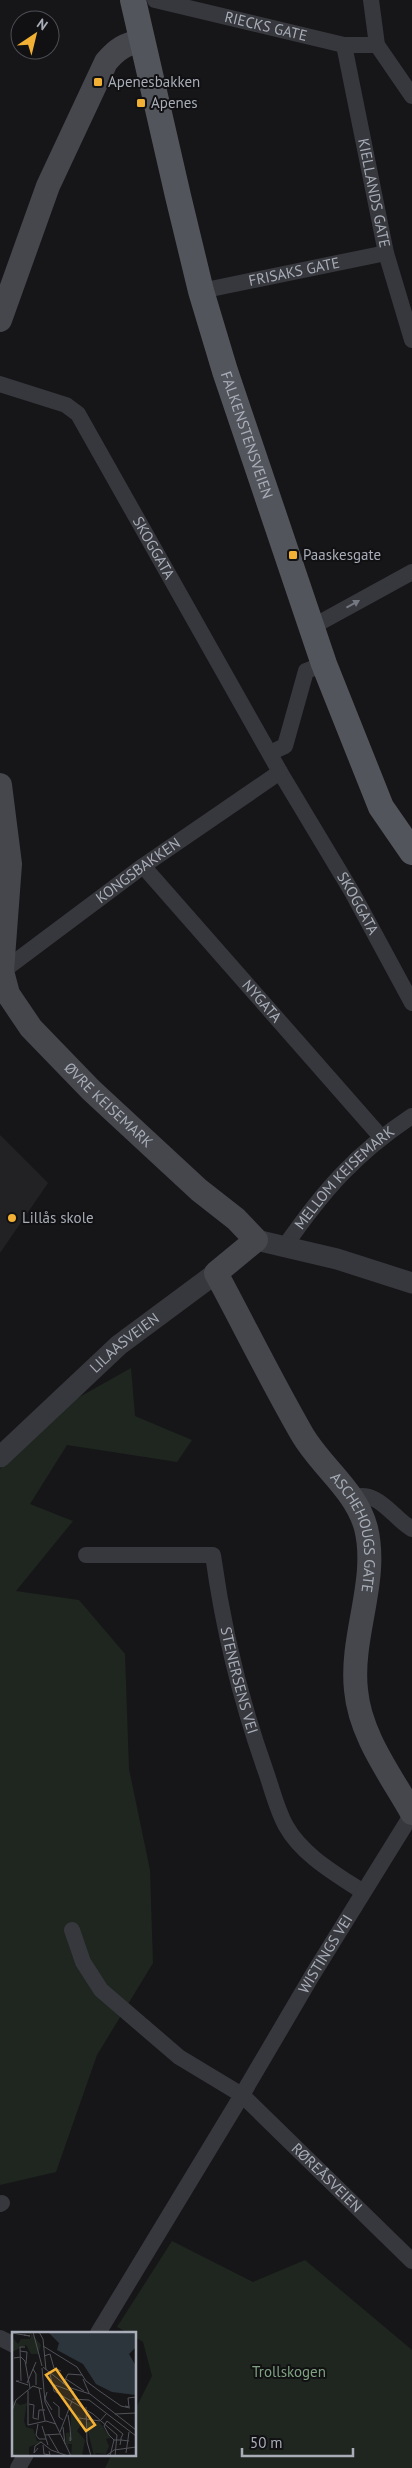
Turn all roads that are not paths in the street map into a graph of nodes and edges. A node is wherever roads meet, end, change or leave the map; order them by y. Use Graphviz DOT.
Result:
graph roads {
  1 [pos="133,0"];
  2 [pos="154,0"];
  3 [pos="371,0"];
  4 [pos="142,41"];
  5 [pos="377,44"];
  6 [pos="344,45"];
  7 [pos="412,96"];
  8 [pos="386,252"];
  9 [pos="201,291"];
  10 [pos="0,320"];
  11 [pos="412,340"];
  12 [pos="0,384"];
  13 [pos="412,572"];
  14 [pos="310,628"];
  15 [pos="324,664"];
  16 [pos="270,754"];
  17 [pos="280,772"];
  18 [pos="0,785"];
  19 [pos="412,852"];
  20 [pos="143,866"];
  21 [pos="1,972"];
  22 [pos="412,1003"];
  23 [pos="412,1116"];
  24 [pos="381,1137"];
  25 [pos="256,1240"];
  26 [pos="285,1246"];
  27 [pos="216,1274"];
  28 [pos="412,1283"];
  29 [pos="0,1456"];
  30 [pos="352,1498"];
  31 [pos="412,1529"];
  32 [pos="86,1555"];
  33 [pos="412,1813"];
  34 [pos="363,1892"];
  35 [pos="72,1930"];
  36 [pos="242,2095"];
  37 [pos="412,2261"];
  38 [pos="99,2332"];
  39 [pos="0,2338"];
  40 [pos="12,2344"];
  41 [pos="25,2456"];
  42 [pos="18,2468"];
  1 -- 4 [label="main road, FALKENSTENSVEIEN"];
  2 -- 6 [label="street, RIECKS GATE"];
  3 -- 5 [label="street"];
  4 -- 9 [label="main road, FALKENSTENSVEIEN"];
  4 -- 10 [label="main road"];
  5 -- 6 [label="street, RIECKS GATE"];
  5 -- 7 [label="street"];
  6 -- 8 [label="street, KIELLANDS GATE"];
  8 -- 9 [label="street, FRISAKS GATE"];
  8 -- 11 [label="street, KIELLANDS GATE"];
  9 -- 14 [label="main road, FALKENSTENSVEIEN"];
  12 -- 16 [label="street, SKOGGATA"];
  14 -- 13 [label="street, one-way"];
  14 -- 15 [label="main road, FALKENSTENSVEIEN"];
  15 -- 16 [label="street"];
  15 -- 19 [label="main road, FALKENSTENSVEIEN"];
  16 -- 17 [label="street, SKOGGATA"];
  17 -- 20 [label="street, KONGSBAKKEN"];
  17 -- 22 [label="street, SKOGGATA"];
  18 -- 21 [label="main road, ØVRE KEISEMARK"];
  20 -- 21 [label="street, KONGSBAKKEN"];
  20 -- 24 [label="street, NYGATA"];
  21 -- 25 [label="main road, ØVRE KEISEMARK"];
  23 -- 24 [label="street, MELLOM KEISEMARK"];
  24 -- 26 [label="street, MELLOM KEISEMARK"];
  25 -- 26 [label="street"];
  25 -- 27 [label="main road, LILAASVEIEN"];
  26 -- 28 [label="street"];
  27 -- 29 [label="street, LILAASVEIEN"];
  27 -- 30 [label="main road, ASCHEHOUGS GATE"];
  30 -- 31 [label="street"];
  30 -- 33 [label="main road, ASCHEHOUGS GATE"];
  32 -- 34 [label="street, STENERSENS VEI"];
  33 -- 34 [label="street, WISTINGS VEI"];
  34 -- 36 [label="street, WISTINGS VEI"];
  35 -- 36 [label="street"];
  36 -- 37 [label="street, RØREÅSVEIEN"];
  36 -- 38 [label="street, WISTINGS VEI"];
  39 -- 40 [label="street"];
  41 -- 42 [label="street"];
}
